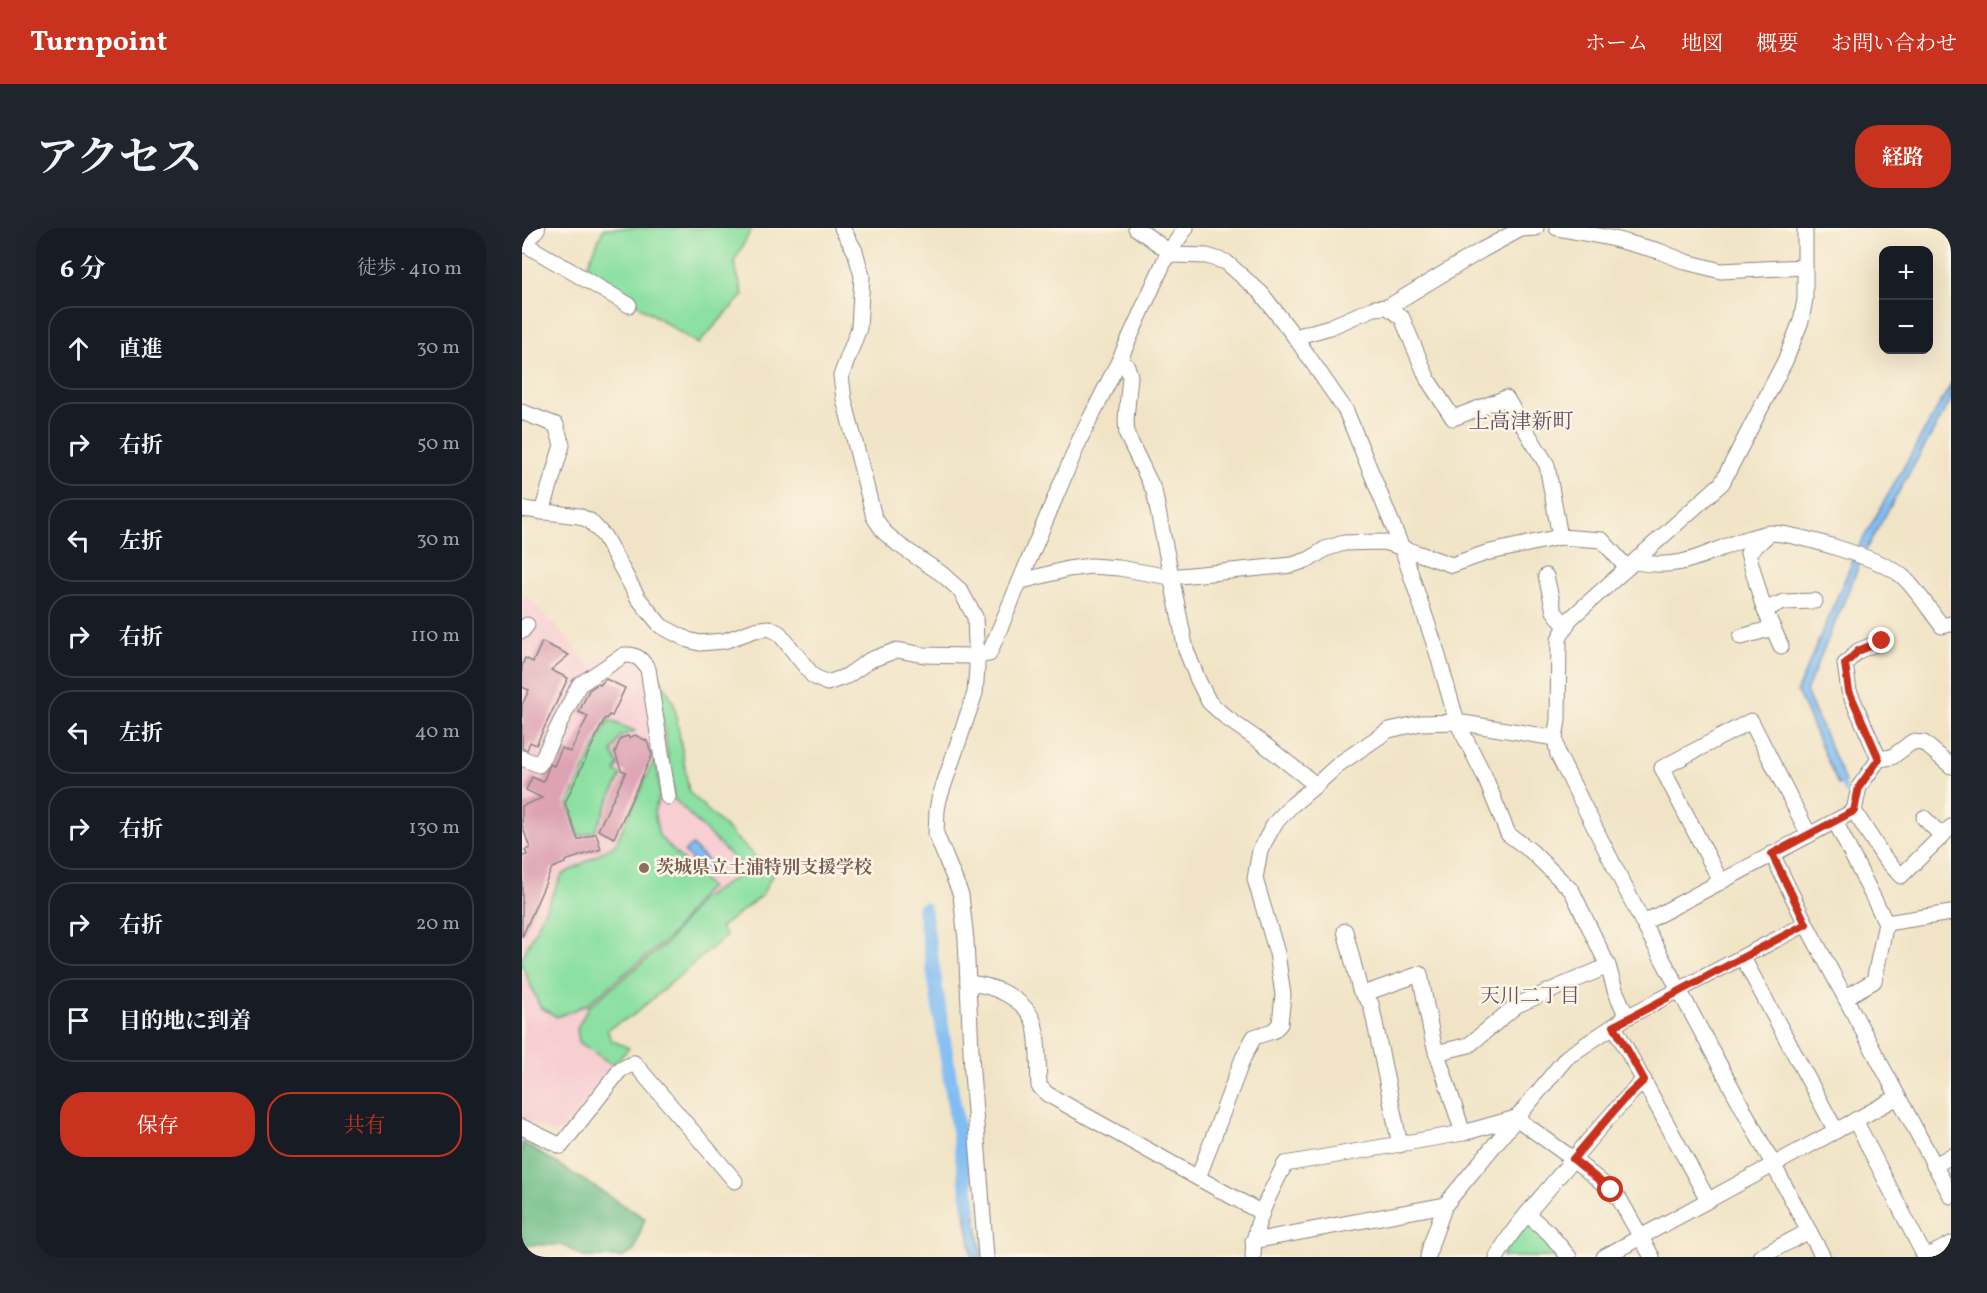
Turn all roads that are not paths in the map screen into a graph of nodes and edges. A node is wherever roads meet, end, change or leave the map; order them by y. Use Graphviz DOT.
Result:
graph roads {
  1 [pos="536,228"];
  2 [pos="842,228"];
  3 [pos="1136,228"];
  4 [pos="1186,228"];
  5 [pos="1536,228"];
  6 [pos="1557,228"];
  7 [pos="1805,228"];
  8 [pos="523,244"];
  9 [pos="1168,253"];
  10 [pos="1805,267"];
  11 [pos="628,306"];
  12 [pos="1388,307"];
  13 [pos="1295,337"];
  14 [pos="1119,361"];
  15 [pos="522,412"];
  16 [pos="522,509"];
  17 [pos="542,512"];
  18 [pos="1770,533"];
  19 [pos="1560,537"];
  20 [pos="1402,548"];
  21 [pos="1631,565"];
  22 [pos="1546,576"];
  23 [pos="1170,577"];
  24 [pos="1021,580"];
  25 [pos="1815,601"];
  26 [pos="1765,609"];
  27 [pos="1951,624"];
  28 [pos="1566,627"];
  29 [pos="1773,627"];
  30 [pos="1741,637"];
  31 [pos="1882,641"];
  32 [pos="1781,645"];
  33 [pos="977,656"];
  34 [pos="1457,722"];
  35 [pos="1555,738"];
  36 [pos="522,758"];
  37 [pos="1879,759"];
  38 [pos="1951,766"];
  39 [pos="1316,785"];
  40 [pos="668,797"];
  41 [pos="1854,811"];
  42 [pos="1924,818"];
  43 [pos="1835,821"];
  44 [pos="1946,831"];
  45 [pos="1809,835"];
  46 [pos="1772,854"];
  47 [pos="1721,882"];
  48 [pos="1951,913"];
  49 [pos="1643,923"];
  50 [pos="1886,923"];
  51 [pos="1806,924"];
  52 [pos="1346,932"];
  53 [pos="1743,958"];
  54 [pos="1608,966"];
  55 [pos="968,983"];
  56 [pos="1680,991"];
  57 [pos="1363,994"];
  58 [pos="1846,997"];
  59 [pos="1621,1022"];
  60 [pos="1436,1053"];
  61 [pos="1644,1080"];
  62 [pos="1898,1097"];
  63 [pos="1516,1118"];
  64 [pos="1855,1120"];
  65 [pos="522,1127"];
  66 [pos="1836,1131"];
  67 [pos="1463,1133"];
  68 [pos="1400,1145"];
  69 [pos="1951,1156"];
  70 [pos="1573,1159"];
  71 [pos="1774,1164"];
  72 [pos="1934,1166"];
  73 [pos="1198,1178"];
  74 [pos="735,1181"];
  75 [pos="1951,1196"];
  76 [pos="1708,1200"];
  77 [pos="1445,1204"];
  78 [pos="1262,1214"];
  79 [pos="1527,1214"];
  80 [pos="1809,1231"];
  81 [pos="1641,1237"];
  82 [pos="1253,1241"];
  83 [pos="1951,1244"];
  84 [pos="986,1257"];
  85 [pos="1252,1257"];
  86 [pos="1428,1257"];
  87 [pos="1497,1257"];
  88 [pos="1569,1257"];
  89 [pos="1604,1257"];
  90 [pos="1652,1257"];
  91 [pos="1760,1257"];
  92 [pos="1823,1257"];
  93 [pos="1925,1257"];
  1 -- 8 [label="main road"];
  2 -- 33 [label="street"];
  3 -- 9 [label="street"];
  4 -- 9 [label="street"];
  5 -- 12 [label="street"];
  6 -- 10 [label="street"];
  7 -- 10 [label="street"];
  8 -- 11 [label="street"];
  9 -- 13 [label="street"];
  9 -- 14 [label="street"];
  10 -- 21 [label="street"];
  12 -- 13 [label="street"];
  12 -- 19 [label="street"];
  13 -- 20 [label="street"];
  14 -- 23 [label="street"];
  14 -- 24 [label="street"];
  15 -- 17 [label="street"];
  16 -- 17 [label="street"];
  17 -- 33 [label="street"];
  18 -- 21 [label="street"];
  18 -- 26 [label="street"];
  18 -- 27 [label="street"];
  19 -- 20 [label="street"];
  19 -- 21 [label="street"];
  20 -- 23 [label="street"];
  20 -- 34 [label="street"];
  21 -- 28 [label="street"];
  22 -- 28 [label="street"];
  23 -- 24 [label="street"];
  23 -- 39 [label="street"];
  24 -- 33 [label="street"];
  25 -- 26 [label="street"];
  26 -- 29 [label="street"];
  28 -- 35 [label="street"];
  29 -- 30 [label="street"];
  29 -- 32 [label="street"];
  31 -- 37 [label="street"];
  33 -- 55 [label="street"];
  34 -- 35 [label="street"];
  34 -- 39 [label="street"];
  34 -- 54 [label="street"];
  35 -- 49 [label="street"];
  36 -- 40 [label="street"];
  37 -- 38 [label="street"];
  37 -- 41 [label="street"];
  39 -- 73 [label="street"];
  41 -- 43 [label="street"];
  41 -- 44 [label="street"];
  42 -- 44 [label="street"];
  43 -- 45 [label="street"];
  43 -- 50 [label="street"];
  45 -- 46 [label="street"];
  45 -- 47 [label="street"];
  46 -- 47 [label="street"];
  46 -- 51 [label="street"];
  47 -- 49 [label="street"];
  48 -- 50 [label="street"];
  49 -- 56 [label="street"];
  50 -- 58 [label="street"];
  51 -- 53 [label="street"];
  51 -- 58 [label="street"];
  52 -- 57 [label="street"];
  53 -- 56 [label="street"];
  53 -- 66 [label="street"];
  54 -- 59 [label="street"];
  54 -- 60 [label="street"];
  55 -- 73 [label="street"];
  55 -- 84 [label="street"];
  56 -- 59 [label="street"];
  56 -- 71 [label="street"];
  57 -- 60 [label="street"];
  57 -- 68 [label="street"];
  58 -- 62 [label="street"];
  59 -- 61 [label="street"];
  59 -- 63 [label="street"];
  60 -- 67 [label="street"];
  61 -- 70 [label="street"];
  61 -- 76 [label="street"];
  62 -- 64 [label="street"];
  62 -- 72 [label="street"];
  63 -- 67 [label="street"];
  63 -- 70 [label="street"];
  63 -- 77 [label="street"];
  64 -- 66 [label="street"];
  64 -- 93 [label="street"];
  65 -- 74 [label="street"];
  66 -- 71 [label="street"];
  67 -- 68 [label="street"];
  68 -- 78 [label="street"];
  69 -- 72 [label="street"];
  70 -- 79 [label="street"];
  70 -- 81 [label="street"];
  71 -- 76 [label="street"];
  71 -- 80 [label="street"];
  72 -- 75 [label="street"];
  73 -- 78 [label="street"];
  76 -- 81 [label="street"];
  77 -- 82 [label="street"];
  77 -- 86 [label="street"];
  78 -- 82 [label="street"];
  79 -- 87 [label="street"];
  79 -- 88 [label="street"];
  80 -- 91 [label="street"];
  80 -- 92 [label="street"];
  81 -- 89 [label="street"];
  81 -- 90 [label="street"];
  82 -- 85 [label="street"];
  83 -- 93 [label="street"];
}
